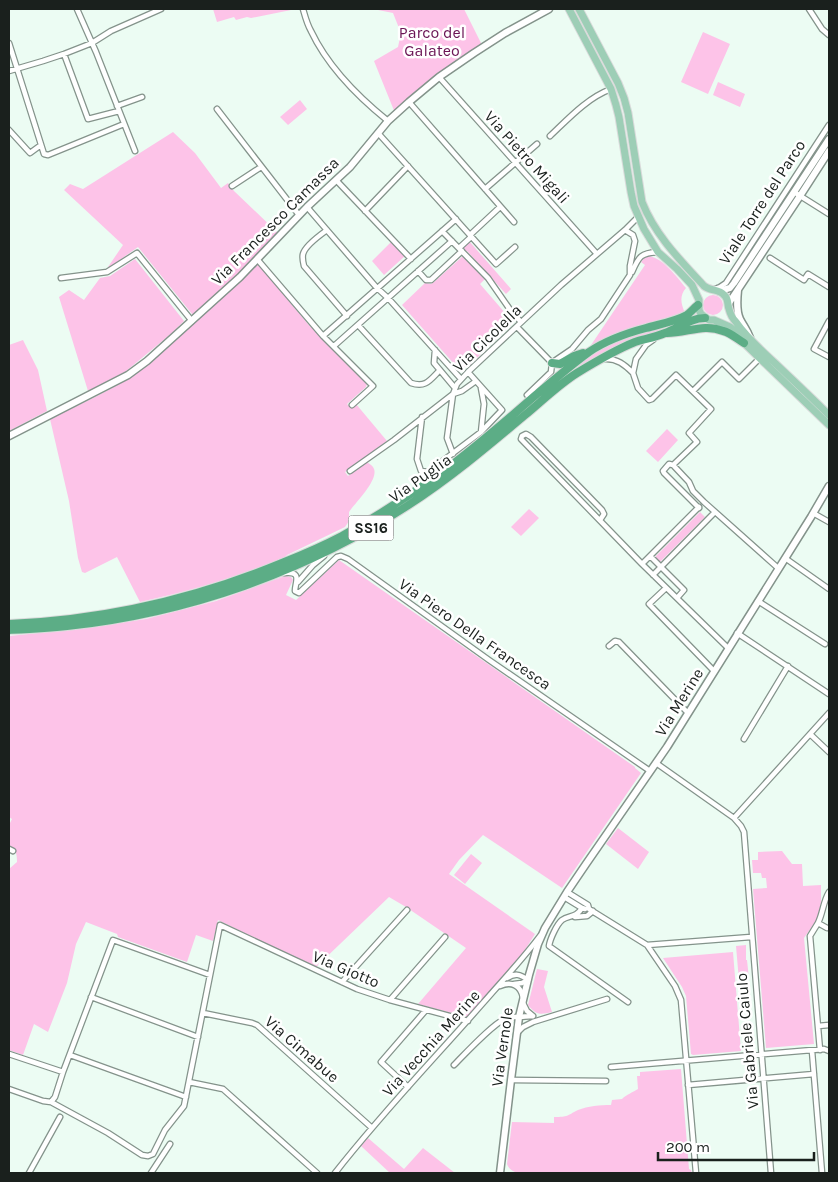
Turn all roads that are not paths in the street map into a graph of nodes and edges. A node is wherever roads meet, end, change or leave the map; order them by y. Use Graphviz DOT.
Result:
graph roads {
  1 [pos="77,9"];
  2 [pos="162,9"];
  3 [pos="303,9"];
  4 [pos="549,9"];
  5 [pos="569,9"];
  6 [pos="579,9"];
  7 [pos="809,9"];
  8 [pos="829,35"];
  9 [pos="9,43"];
  10 [pos="92,43"];
  11 [pos="64,54"];
  12 [pos="17,68"];
  13 [pos="9,71"];
  14 [pos="439,77"];
  15 [pos="611,89"];
  16 [pos="142,96"];
  17 [pos="409,102"];
  18 [pos="118,109"];
  19 [pos="217,109"];
  20 [pos="388,121"];
  21 [pos="124,124"];
  22 [pos="829,125"];
  23 [pos="9,130"];
  24 [pos="378,133"];
  25 [pos="550,136"];
  26 [pos="829,138"];
  27 [pos="537,144"];
  28 [pos="41,145"];
  29 [pos="829,151"];
  30 [pos="135,152"];
  31 [pos="515,163"];
  32 [pos="408,166"];
  33 [pos="261,167"];
  34 [pos="336,180"];
  35 [pos="232,186"];
  36 [pos="484,189"];
  37 [pos="794,192"];
  38 [pos="800,196"];
  39 [pos="307,207"];
  40 [pos="500,207"];
  41 [pos="365,211"];
  42 [pos="829,214"];
  43 [pos="299,215"];
  44 [pos="638,217"];
  45 [pos="456,219"];
  46 [pos="514,222"];
  47 [pos="327,230"];
  48 [pos="442,230"];
  49 [pos="625,230"];
  50 [pos="471,236"];
  51 [pos="452,241"];
  52 [pos="515,247"];
  53 [pos="461,250"];
  54 [pos="658,252"];
  55 [pos="597,254"];
  56 [pos="770,258"];
  57 [pos="257,259"];
  58 [pos="411,259"];
  59 [pos="418,271"];
  60 [pos="630,275"];
  61 [pos="61,278"];
  62 [pos="829,287"];
  63 [pos="377,288"];
  64 [pos="738,289"];
  65 [pos="716,291"];
  66 [pos="388,298"];
  67 [pos="699,302"];
  68 [pos="728,306"];
  69 [pos="347,316"];
  70 [pos="705,318"];
  71 [pos="714,320"];
  72 [pos="192,321"];
  73 [pos="829,321"];
  74 [pos="522,322"];
  75 [pos="358,325"];
  76 [pos="517,327"];
  77 [pos="662,334"];
  78 [pos="324,336"];
  79 [pos="747,340"];
  80 [pos="334,346"];
  81 [pos="435,350"];
  82 [pos="590,351"];
  83 [pos="829,357"];
  84 [pos="760,358"];
  85 [pos="599,360"];
  86 [pos="552,362"];
  87 [pos="440,370"];
  88 [pos="468,372"];
  89 [pos="634,373"];
  90 [pos="461,380"];
  91 [pos="476,381"];
  92 [pos="456,386"];
  93 [pos="481,387"];
  94 [pos="462,391"];
  95 [pos="693,391"];
  96 [pos="453,394"];
  97 [pos="526,395"];
  98 [pos="352,405"];
  99 [pos="829,415"];
  100 [pos="422,417"];
  101 [pos="829,424"];
  102 [pos="481,432"];
  103 [pos="9,436"];
  104 [pos="453,454"];
  105 [pos="673,464"];
  106 [pos="350,471"];
  107 [pos="574,481"];
  108 [pos="567,486"];
  109 [pos="829,486"];
  110 [pos="704,502"];
  111 [pos="698,508"];
  112 [pos="715,512"];
  113 [pos="813,513"];
  114 [pos="600,520"];
  115 [pos="829,522"];
  116 [pos="336,548"];
  117 [pos="650,556"];
  118 [pos="785,558"];
  119 [pos="642,564"];
  120 [pos="661,567"];
  121 [pos="778,568"];
  122 [pos="653,575"];
  123 [pos="268,578"];
  124 [pos="297,584"];
  125 [pos="666,588"];
  126 [pos="829,589"];
  127 [pos="677,598"];
  128 [pos="758,601"];
  129 [pos="9,624"];
  130 [pos="9,631"];
  131 [pos="737,634"];
  132 [pos="825,644"];
  133 [pos="609,646"];
  134 [pos="728,648"];
  135 [pos="788,666"];
  136 [pos="714,672"];
  137 [pos="829,694"];
  138 [pos="688,713"];
  139 [pos="829,713"];
  140 [pos="810,734"];
  141 [pos="744,740"];
  142 [pos="829,752"];
  143 [pos="656,763"];
  144 [pos="650,771"];
  145 [pos="734,818"];
  146 [pos="829,892"];
  147 [pos="565,894"];
  148 [pos="582,908"];
  149 [pos="407,910"];
  150 [pos="591,910"];
  151 [pos="571,917"];
  152 [pos="818,923"];
  153 [pos="545,928"];
  154 [pos="829,928"];
  155 [pos="445,936"];
  156 [pos="751,937"];
  157 [pos="647,945"];
  158 [pos="210,975"];
  159 [pos="504,980"];
  160 [pos="528,980"];
  161 [pos="342,982"];
  162 [pos="514,984"];
  163 [pos="496,988"];
  164 [pos="91,997"];
  165 [pos="606,999"];
  166 [pos="390,1000"];
  167 [pos="523,1000"];
  168 [pos="628,1002"];
  169 [pos="426,1010"];
  170 [pos="203,1013"];
  171 [pos="520,1017"];
  172 [pos="533,1019"];
  173 [pos="468,1021"];
  174 [pos="829,1025"];
  175 [pos="818,1026"];
  176 [pos="517,1033"];
  177 [pos="198,1037"];
  178 [pos="812,1050"];
  179 [pos="820,1050"];
  180 [pos="829,1052"];
  181 [pos="9,1054"];
  182 [pos="70,1055"];
  183 [pos="761,1055"];
  184 [pos="686,1061"];
  185 [pos="454,1064"];
  186 [pos="611,1068"];
  187 [pos="63,1072"];
  188 [pos="814,1074"];
  189 [pos="763,1078"];
  190 [pos="511,1080"];
  191 [pos="606,1081"];
  192 [pos="189,1082"];
  193 [pos="688,1085"];
  194 [pos="408,1087"];
  195 [pos="9,1089"];
  196 [pos="186,1097"];
  197 [pos="51,1102"];
  198 [pos="60,1117"];
  199 [pos="372,1128"];
  200 [pos="170,1144"];
  201 [pos="29,1173"];
  202 [pos="151,1173"];
  203 [pos="317,1173"];
  204 [pos="335,1173"];
  205 [pos="500,1173"];
  206 [pos="696,1173"];
  207 [pos="771,1173"];
  208 [pos="822,1173"];
  1 -- 10 [label="street"];
  2 -- 10 [label="street"];
  3 -- 20 [label="street"];
  4 -- 14 [label="street, Via Francesco Camassa"];
  5 -- 15 [label="main road"];
  6 -- 65 [label="main road"];
  7 -- 8 [label="street"];
  9 -- 12 [label="street"];
  10 -- 11 [label="street"];
  10 -- 18 [label="street"];
  11 -- 12 [label="street"];
  11 -- 18 [label="street"];
  12 -- 13 [label="street"];
  12 -- 28 [label="street"];
  14 -- 17 [label="street, Via Francesco Camassa"];
  14 -- 31 [label="street, Via Pietro Migali"];
  15 -- 25 [label="street"];
  15 -- 44 [label="main road"];
  16 -- 18 [label="street"];
  17 -- 20 [label="street, Via Francesco Camassa"];
  17 -- 36 [label="street"];
  18 -- 21 [label="street"];
  19 -- 33 [label="street"];
  20 -- 24 [label="street, Via Francesco Camassa"];
  21 -- 28 [label="street"];
  21 -- 30 [label="street"];
  22 -- 65 [label="street, Viale Torre del Parco"];
  23 -- 28 [label="street"];
  24 -- 32 [label="street"];
  24 -- 34 [label="street, Via Francesco Camassa"];
  26 -- 37 [label="street, Viale Torre del Parco"];
  27 -- 31 [label="street"];
  29 -- 38 [label="street, Viale Torre del Parco"];
  31 -- 36 [label="street"];
  31 -- 55 [label="street, Via Pietro Migali"];
  32 -- 41 [label="street"];
  32 -- 45 [label="street"];
  33 -- 35 [label="street"];
  33 -- 43 [label="street"];
  34 -- 39 [label="street, Via Francesco Camassa"];
  34 -- 41 [label="street"];
  36 -- 40 [label="street"];
  37 -- 38 [label="street"];
  37 -- 65 [label="street, Viale Torre del Parco"];
  38 -- 42 [label="street"];
  38 -- 64 [label="street, Viale Torre del Parco"];
  39 -- 43 [label="street, Via Francesco Camassa"];
  39 -- 47 [label="street"];
  40 -- 46 [label="street"];
  40 -- 50 [label="street"];
  41 -- 58 [label="street"];
  43 -- 57 [label="street, Via Francesco Camassa"];
  44 -- 49 [label="street, Via Cicolella"];
  44 -- 54 [label="main road"];
  45 -- 48 [label="street"];
  45 -- 50 [label="street"];
  47 -- 63 [label="street"];
  47 -- 69 [label="street"];
  48 -- 51 [label="street"];
  48 -- 58 [label="street"];
  49 -- 55 [label="street, Via Cicolella"];
  49 -- 60 [label="street"];
  50 -- 52 [label="street"];
  50 -- 53 [label="street"];
  51 -- 53 [label="street"];
  51 -- 59 [label="street"];
  53 -- 59 [label="street"];
  53 -- 74 [label="street"];
  54 -- 60 [label="street"];
  54 -- 67 [label="main road"];
  55 -- 74 [label="street, Via Cicolella"];
  56 -- 62 [label="street"];
  57 -- 72 [label="street, Via Francesco Camassa"];
  57 -- 78 [label="street"];
  58 -- 63 [label="street"];
  59 -- 66 [label="street"];
  60 -- 86 [label="street"];
  61 -- 72 [label="street"];
  63 -- 66 [label="street"];
  63 -- 69 [label="street"];
  64 -- 68 [label="street, Viale Torre del Parco"];
  64 -- 79 [label="street"];
  65 -- 67 [label="main road"];
  65 -- 68 [label="main road"];
  66 -- 75 [label="street"];
  66 -- 81 [label="street"];
  67 -- 70 [label="main road"];
  67 -- 82 [label="highway, Via Puglia / SS16"];
  68 -- 71 [label="main road"];
  68 -- 79 [label="main road"];
  69 -- 78 [label="street"];
  70 -- 71 [label="main road"];
  70 -- 77 [label="highway, Via Puglia / SS16"];
  71 -- 79 [label="main road"];
  72 -- 103 [label="street, Via Francesco Camassa"];
  73 -- 83 [label="street"];
  74 -- 76 [label="street, Via Cicolella"];
  75 -- 80 [label="street"];
  75 -- 87 [label="street"];
  76 -- 86 [label="street"];
  76 -- 88 [label="street, Via Cicolella"];
  77 -- 79 [label="highway, SS16"];
  77 -- 85 [label="highway, Via Puglia / SS16"];
  77 -- 89 [label="street"];
  78 -- 80 [label="street"];
  79 -- 84 [label="main road"];
  79 -- 99 [label="main road"];
  80 -- 98 [label="street"];
  81 -- 87 [label="street"];
  81 -- 90 [label="street"];
  82 -- 86 [label="highway"];
  82 -- 129 [label="highway, Via Puglia / SS16"];
  84 -- 95 [label="street"];
  84 -- 101 [label="main road"];
  85 -- 89 [label="street"];
  85 -- 116 [label="highway, Via Puglia / SS16"];
  86 -- 97 [label="street"];
  87 -- 92 [label="street"];
  88 -- 90 [label="street, Via Cicolella"];
  88 -- 91 [label="street"];
  89 -- 95 [label="street"];
  90 -- 92 [label="street, Via Cicolella"];
  91 -- 93 [label="street"];
  91 -- 94 [label="street"];
  92 -- 94 [label="street"];
  92 -- 96 [label="street, Via Cicolella"];
  93 -- 102 [label="street"];
  93 -- 102 [label="street"];
  94 -- 96 [label="street"];
  95 -- 105 [label="street"];
  96 -- 100 [label="street, Via Cicolella"];
  96 -- 104 [label="street"];
  100 -- 104 [label="street"];
  100 -- 106 [label="street, Via Cicolella"];
  102 -- 104 [label="street"];
  105 -- 110 [label="street"];
  105 -- 111 [label="street"];
  107 -- 108 [label="street"];
  107 -- 108 [label="street"];
  107 -- 114 [label="street"];
  108 -- 114 [label="street"];
  109 -- 113 [label="street, Via Merine"];
  110 -- 111 [label="street"];
  110 -- 112 [label="street"];
  111 -- 117 [label="street"];
  112 -- 120 [label="street"];
  112 -- 121 [label="street"];
  113 -- 115 [label="street"];
  113 -- 118 [label="street, Via Merine"];
  114 -- 119 [label="street"];
  116 -- 123 [label="highway, Via Puglia / SS16"];
  116 -- 124 [label="street"];
  117 -- 119 [label="street"];
  117 -- 120 [label="street"];
  118 -- 121 [label="street, Via Merine"];
  118 -- 126 [label="street"];
  119 -- 122 [label="street"];
  120 -- 122 [label="street"];
  120 -- 127 [label="street"];
  121 -- 128 [label="street, Via Merine"];
  122 -- 125 [label="street"];
  123 -- 124 [label="street"];
  123 -- 130 [label="highway, Via Puglia / SS16"];
  124 -- 144 [label="street, Via Piero Della Francesca"];
  125 -- 127 [label="street"];
  125 -- 136 [label="street"];
  127 -- 134 [label="street"];
  128 -- 131 [label="street, Via Merine"];
  128 -- 132 [label="street"];
  131 -- 134 [label="street, Via Merine"];
  131 -- 135 [label="street"];
  133 -- 138 [label="street"];
  134 -- 136 [label="street, Via Merine"];
  135 -- 137 [label="street"];
  135 -- 141 [label="street"];
  136 -- 138 [label="street, Via Merine"];
  138 -- 143 [label="street, Via Merine"];
  139 -- 140 [label="street"];
  140 -- 142 [label="street"];
  140 -- 145 [label="street"];
  143 -- 144 [label="street, Via Merine"];
  143 -- 145 [label="street"];
  144 -- 147 [label="street, Via Merine"];
  145 -- 156 [label="street, Via Gabriele Caiulo"];
  146 -- 152 [label="street"];
  147 -- 148 [label="street"];
  147 -- 150 [label="street"];
  147 -- 153 [label="street, Via Merine"];
  148 -- 150 [label="street"];
  148 -- 151 [label="street"];
  149 -- 161 [label="street"];
  150 -- 151 [label="street"];
  150 -- 157 [label="street"];
  151 -- 168 [label="street"];
  152 -- 154 [label="street"];
  152 -- 175 [label="street"];
  153 -- 159 [label="street, Via Vecchia Merine"];
  153 -- 160 [label="street, Via Vernole"];
  155 -- 166 [label="street"];
  156 -- 157 [label="street"];
  156 -- 183 [label="street, Via Gabriele Caiulo"];
  157 -- 184 [label="street"];
  158 -- 161 [label="street, Via Giotto"];
  158 -- 164 [label="street"];
  158 -- 170 [label="street"];
  159 -- 160 [label="street"];
  159 -- 163 [label="street, Via Vecchia Merine"];
  160 -- 162 [label="street"];
  160 -- 167 [label="street, Via Vernole"];
  161 -- 166 [label="street, Via Giotto"];
  162 -- 163 [label="street"];
  162 -- 167 [label="street"];
  163 -- 173 [label="street, Via Vecchia Merine"];
  164 -- 177 [label="street"];
  164 -- 182 [label="street"];
  165 -- 172 [label="street"];
  166 -- 169 [label="street, Via Giotto"];
  167 -- 171 [label="street, Via Vernole"];
  167 -- 172 [label="street"];
  169 -- 173 [label="street, Via Giotto"];
  169 -- 194 [label="street"];
  170 -- 177 [label="street"];
  170 -- 199 [label="street, Via Cimabue"];
  171 -- 172 [label="street"];
  171 -- 176 [label="street, Via Vernole"];
  171 -- 185 [label="street"];
  172 -- 176 [label="street"];
  173 -- 194 [label="street, Via Vecchia Merine"];
  174 -- 175 [label="street"];
  175 -- 179 [label="street"];
  176 -- 190 [label="street, Via Vernole"];
  177 -- 192 [label="street"];
  178 -- 179 [label="street"];
  178 -- 183 [label="street"];
  178 -- 188 [label="street"];
  179 -- 180 [label="street"];
  181 -- 187 [label="street"];
  182 -- 187 [label="street"];
  182 -- 196 [label="street"];
  183 -- 184 [label="street"];
  183 -- 189 [label="street, Via Gabriele Caiulo"];
  184 -- 186 [label="street"];
  184 -- 193 [label="street"];
  187 -- 197 [label="street"];
  188 -- 189 [label="street"];
  188 -- 208 [label="street"];
  189 -- 193 [label="street"];
  189 -- 207 [label="street, Via Gabriele Caiulo"];
  190 -- 191 [label="street"];
  190 -- 205 [label="street, Via Vernole"];
  192 -- 196 [label="street"];
  192 -- 203 [label="street"];
  193 -- 206 [label="street"];
  194 -- 199 [label="street, Via Vecchia Merine"];
  195 -- 197 [label="street"];
  196 -- 197 [label="street"];
  198 -- 201 [label="street"];
  199 -- 204 [label="street, Via Vecchia Merine"];
  200 -- 202 [label="street"];
}
